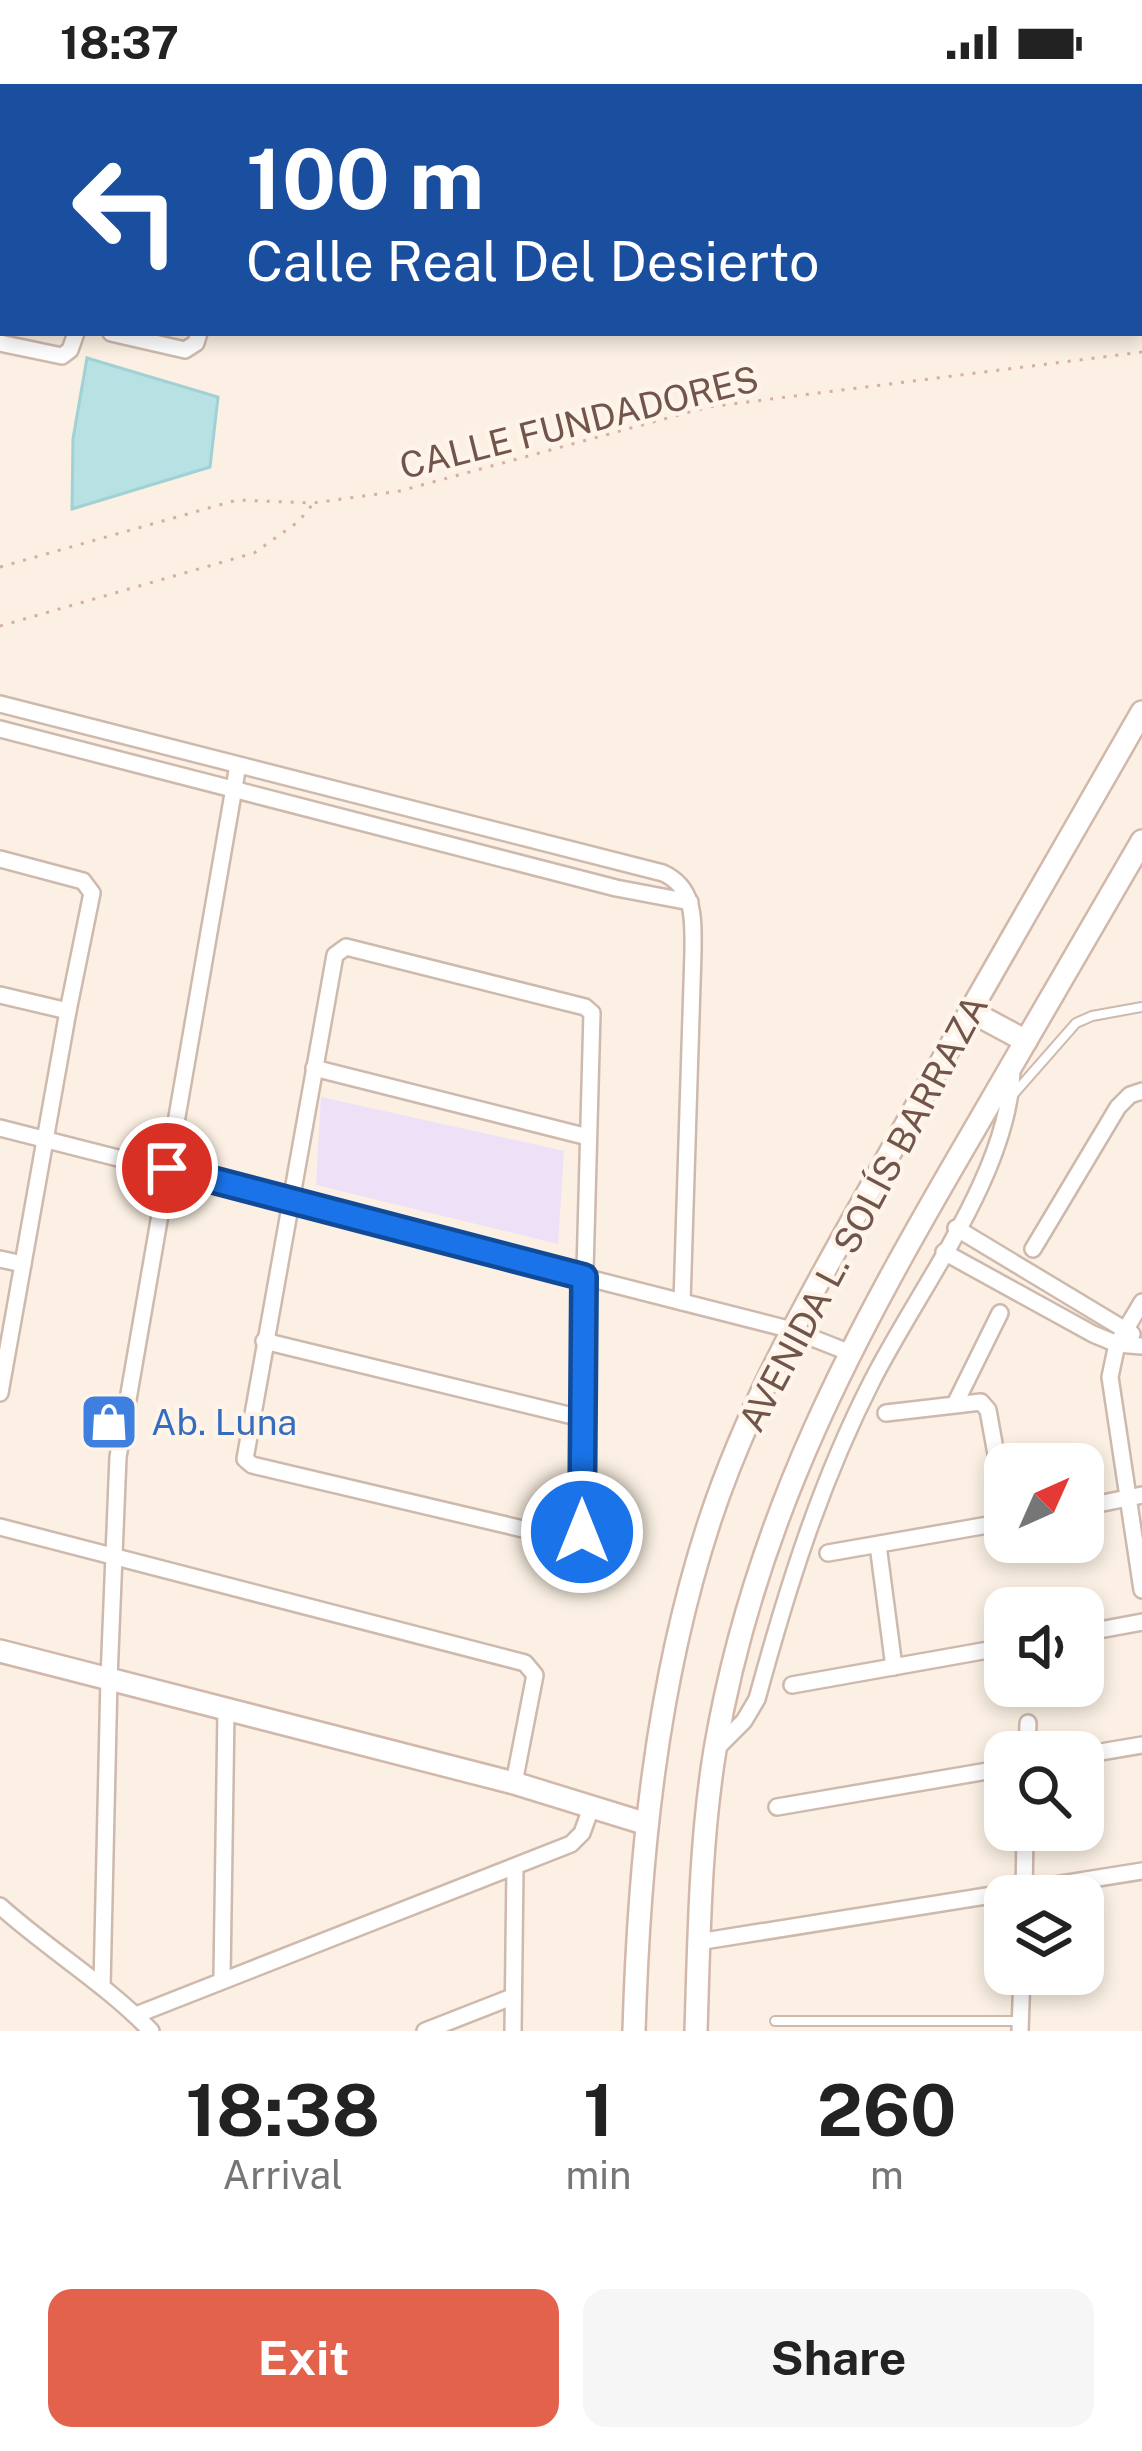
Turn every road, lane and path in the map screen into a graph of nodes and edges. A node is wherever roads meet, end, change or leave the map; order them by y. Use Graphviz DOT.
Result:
graph roads {
  1 [pos="75,336"];
  2 [pos="124,336"];
  3 [pos="198,336"];
  4 [pos="0,343"];
  5 [pos="1142,352"];
  6 [pos="313,503"];
  7 [pos="0,567"];
  8 [pos="0,626"];
  9 [pos="0,704"];
  10 [pos="1142,712"];
  11 [pos="0,729"];
  12 [pos="238,764"];
  13 [pos="232,789"];
  14 [pos="1142,841"];
  15 [pos="0,859"];
  16 [pos="690,902"];
  17 [pos="0,995"];
  18 [pos="1142,1007"];
  19 [pos="68,1011"];
  20 [pos="970,1011"];
  21 [pos="1026,1041"];
  22 [pos="1012,1065"];
  23 [pos="314,1068"];
  24 [pos="1142,1091"];
  25 [pos="1012,1096"];
  26 [pos="0,1128"];
  27 [pos="588,1136"];
  28 [pos="46,1140"];
  29 [pos="167,1168"];
  30 [pos="289,1200"];
  31 [pos="956,1228"];
  32 [pos="1033,1249"];
  33 [pos="944,1252"];
  34 [pos="0,1258"];
  35 [pos="23,1264"];
  36 [pos="584,1277"];
  37 [pos="682,1302"];
  38 [pos="1142,1302"];
  39 [pos="1000,1313"];
  40 [pos="1126,1328"];
  41 [pos="792,1330"];
  42 [pos="264,1341"];
  43 [pos="1117,1344"];
  44 [pos="1142,1345"];
  45 [pos="848,1352"];
  46 [pos="0,1393"];
  47 [pos="956,1402"];
  48 [pos="886,1412"];
  49 [pos="580,1418"];
  50 [pos="994,1443"];
  51 [pos="1136,1497"];
  52 [pos="1104,1503"];
  53 [pos="984,1526"];
  54 [pos="0,1527"];
  55 [pos="878,1545"];
  56 [pos="828,1553"];
  57 [pos="115,1556"];
  58 [pos="1142,1590"];
  59 [pos="1142,1622"];
  60 [pos="1104,1629"];
  61 [pos="0,1651"];
  62 [pos="984,1651"];
  63 [pos="894,1667"];
  64 [pos="109,1678"];
  65 [pos="792,1685"];
  66 [pos="226,1710"];
  67 [pos="1028,1724"];
  68 [pos="1028,1731"];
  69 [pos="1142,1745"];
  70 [pos="716,1750"];
  71 [pos="1104,1751"];
  72 [pos="984,1772"];
  73 [pos="514,1783"];
  74 [pos="777,1807"];
  75 [pos="591,1808"];
  76 [pos="647,1823"];
  77 [pos="515,1867"];
  78 [pos="1142,1871"];
  79 [pos="1104,1878"];
  80 [pos="984,1899"];
  81 [pos="0,1906"];
  82 [pos="698,1942"];
  83 [pos="222,1978"];
  84 [pos="103,1986"];
  85 [pos="1021,1995"];
  86 [pos="512,1997"];
  87 [pos="136,2015"];
  88 [pos="775,2021"];
  89 [pos="1020,2026"];
  90 [pos="152,2031"];
  91 [pos="425,2031"];
  92 [pos="513,2031"];
  93 [pos="634,2031"];
  94 [pos="696,2031"];
  1 -- 4 [label="street"];
  2 -- 3 [label="street"];
  5 -- 6 [label="path, CALLE FUNDADORES"];
  6 -- 7 [label="path, CALLE FUNDADORES"];
  6 -- 8 [label="path"];
  9 -- 12 [label="street"];
  10 -- 20 [label="main road, AVENIDA L. SOLÍS BARRAZA"];
  11 -- 13 [label="street"];
  12 -- 13 [label="street"];
  12 -- 16 [label="street"];
  13 -- 16 [label="street"];
  13 -- 29 [label="street"];
  14 -- 21 [label="main road, AVENIDA L. SOLÍS BARRAZA"];
  15 -- 19 [label="street"];
  16 -- 37 [label="street"];
  17 -- 19 [label="street"];
  18 -- 25 [label="lane"];
  19 -- 28 [label="street"];
  20 -- 21 [label="main road"];
  20 -- 41 [label="main road, AVENIDA L. SOLÍS BARRAZA"];
  21 -- 22 [label="main road, AVENIDA L. SOLÍS BARRAZA"];
  22 -- 25 [label="street"];
  22 -- 45 [label="main road, AVENIDA L. SOLÍS BARRAZA"];
  23 -- 27 [label="street"];
  23 -- 27 [label="street"];
  23 -- 30 [label="street"];
  24 -- 32 [label="street"];
  25 -- 31 [label="street"];
  26 -- 28 [label="street"];
  27 -- 36 [label="street"];
  28 -- 29 [label="street"];
  28 -- 35 [label="street"];
  29 -- 30 [label="street"];
  29 -- 57 [label="street"];
  30 -- 36 [label="street"];
  30 -- 42 [label="street"];
  31 -- 33 [label="street"];
  31 -- 40 [label="street"];
  33 -- 43 [label="street"];
  33 -- 70 [label="street"];
  34 -- 35 [label="street"];
  35 -- 46 [label="street"];
  36 -- 37 [label="street"];
  36 -- 49 [label="street"];
  37 -- 41 [label="street"];
  38 -- 40 [label="street"];
  39 -- 47 [label="street"];
  40 -- 43 [label="street"];
  40 -- 44 [label="street"];
  41 -- 45 [label="street"];
  41 -- 76 [label="main road, AVENIDA L. SOLÍS BARRAZA"];
  42 -- 49 [label="street"];
  42 -- 49 [label="street"];
  43 -- 44 [label="street"];
  43 -- 51 [label="street"];
  45 -- 70 [label="main road, AVENIDA L. SOLÍS BARRAZA"];
  47 -- 48 [label="street"];
  47 -- 50 [label="street"];
  51 -- 52 [label="street"];
  51 -- 58 [label="street"];
  53 -- 55 [label="street"];
  54 -- 57 [label="street"];
  55 -- 56 [label="street"];
  55 -- 63 [label="street"];
  57 -- 64 [label="street"];
  57 -- 73 [label="street"];
  59 -- 60 [label="street"];
  61 -- 64 [label="main road"];
  62 -- 63 [label="street"];
  63 -- 65 [label="street"];
  64 -- 66 [label="main road"];
  64 -- 84 [label="street"];
  66 -- 73 [label="main road"];
  66 -- 83 [label="street"];
  67 -- 68 [label="street"];
  69 -- 71 [label="street"];
  70 -- 82 [label="main road, AVENIDA L. SOLÍS BARRAZA"];
  72 -- 74 [label="street"];
  73 -- 75 [label="main road"];
  75 -- 76 [label="main road"];
  75 -- 77 [label="street"];
  76 -- 93 [label="main road, AVENIDA L. SOLÍS BARRAZA"];
  77 -- 83 [label="street"];
  77 -- 86 [label="street"];
  78 -- 79 [label="street"];
  80 -- 82 [label="street"];
  81 -- 84 [label="street"];
  82 -- 94 [label="main road, AVENIDA L. SOLÍS BARRAZA"];
  83 -- 87 [label="street"];
  84 -- 87 [label="street"];
  85 -- 89 [label="street"];
  86 -- 91 [label="street"];
  86 -- 92 [label="street"];
  87 -- 90 [label="street"];
  88 -- 89 [label="lane"];
}
